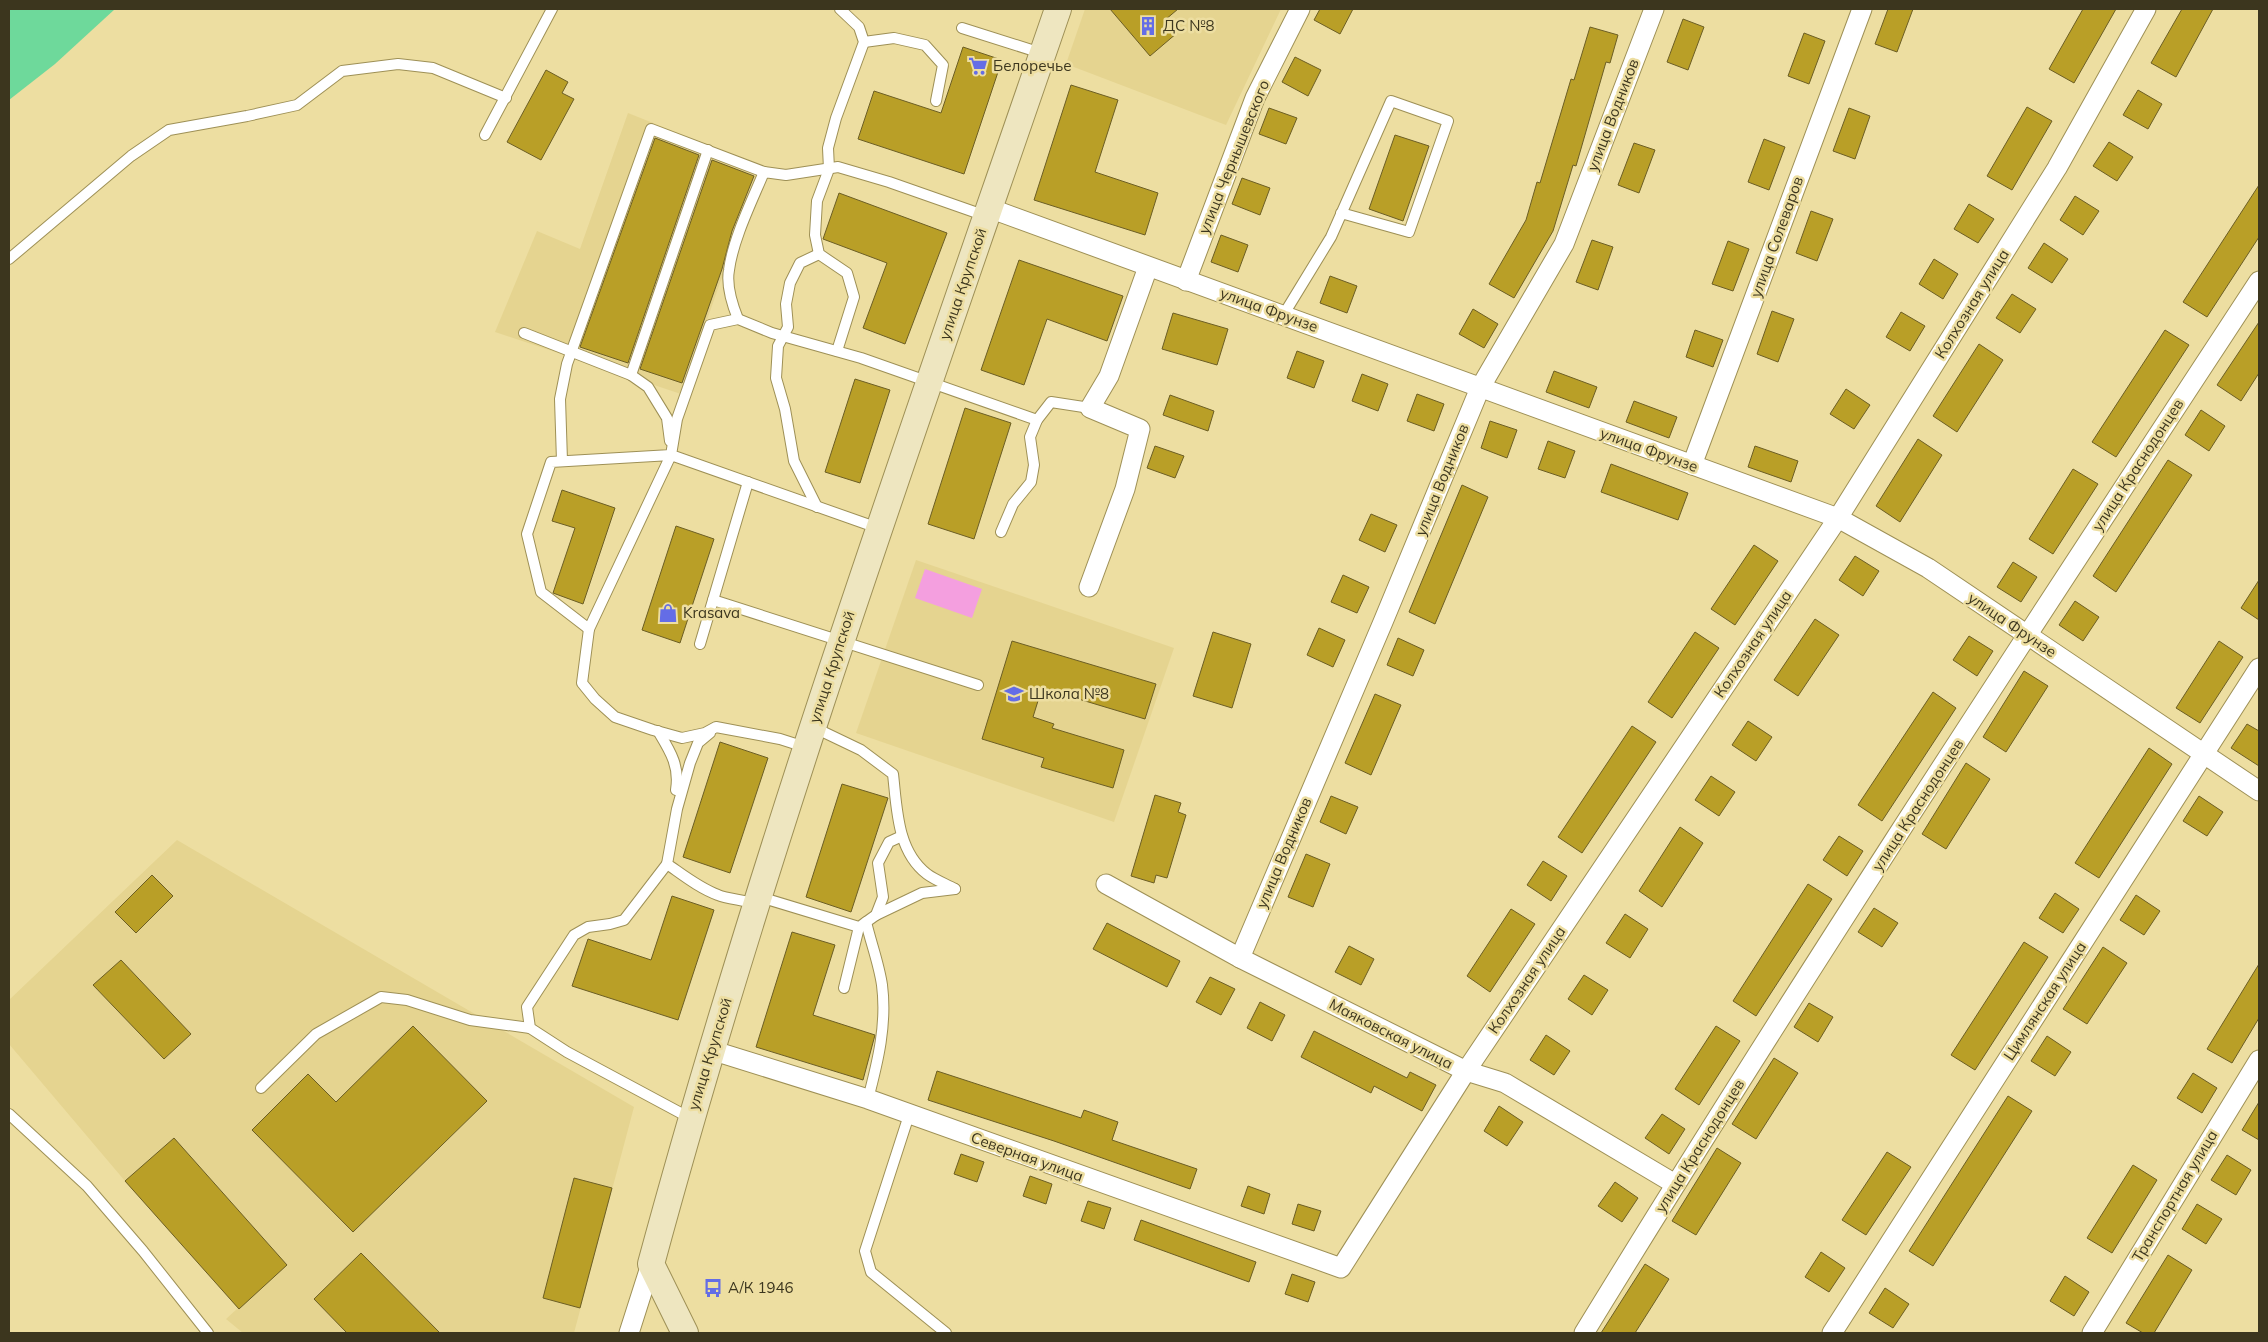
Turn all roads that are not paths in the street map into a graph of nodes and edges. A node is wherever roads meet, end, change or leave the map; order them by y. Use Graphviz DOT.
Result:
graph roads {
  1 [pos="552,9"];
  2 [pos="840,9"];
  3 [pos="1058,9"];
  4 [pos="1300,9"];
  5 [pos="1654,9"];
  6 [pos="1862,9"];
  7 [pos="2146,9"];
  8 [pos="962,28"];
  9 [pos="864,42"];
  10 [pos="1042,53"];
  11 [pos="506,98"];
  12 [pos="936,101"];
  13 [pos="485,136"];
  14 [pos="708,150"];
  15 [pos="829,169"];
  16 [pos="764,172"];
  17 [pos="988,212"];
  18 [pos="1341,213"];
  19 [pos="819,254"];
  20 [pos="9,259"];
  21 [pos="1148,267"];
  22 [pos="1186,281"];
  23 [pos="2259,281"];
  24 [pos="1284,314"];
  25 [pos="738,319"];
  26 [pos="524,333"];
  27 [pos="783,336"];
  28 [pos="838,351"];
  29 [pos="571,353"];
  30 [pos="631,374"];
  31 [pos="929,383"];
  32 [pos="1480,388"];
  33 [pos="1090,408"];
  34 [pos="1037,420"];
  35 [pos="671,455"];
  36 [pos="562,461"];
  37 [pos="1692,465"];
  38 [pos="748,482"];
  39 [pos="817,507"];
  40 [pos="1838,518"];
  41 [pos="878,528"];
  42 [pos="1001,532"];
  43 [pos="1089,588"];
  44 [pos="713,600"];
  45 [pos="588,629"];
  46 [pos="2027,635"];
  47 [pos="841,641"];
  48 [pos="700,644"];
  49 [pos="2259,668"];
  50 [pos="978,684"];
  51 [pos="716,727"];
  52 [pos="658,731"];
  53 [pos="809,737"];
  54 [pos="2204,754"];
  55 [pos="2259,791"];
  56 [pos="674,823"];
  57 [pos="902,836"];
  58 [pos="667,864"];
  59 [pos="1106,884"];
  60 [pos="758,900"];
  61 [pos="876,915"];
  62 [pos="863,925"];
  63 [pos="1240,958"];
  64 [pos="844,988"];
  65 [pos="530,1028"];
  66 [pos="711,1050"];
  67 [pos="2259,1060"];
  68 [pos="1466,1071"];
  69 [pos="261,1088"];
  70 [pos="868,1099"];
  71 [pos="9,1114"];
  72 [pos="909,1115"];
  73 [pos="690,1118"];
  74 [pos="1675,1184"];
  75 [pos="651,1264"];
  76 [pos="1341,1268"];
  77 [pos="208,1333"];
  78 [pos="629,1333"];
  79 [pos="686,1333"];
  80 [pos="946,1333"];
  81 [pos="1584,1333"];
  82 [pos="1832,1333"];
  83 [pos="2092,1333"];
  1 -- 11 [label="lane"];
  2 -- 9 [label="lane"];
  3 -- 10 [label="street, улица Крупской"];
  4 -- 22 [label="street, улица Чернышевского"];
  5 -- 32 [label="street, улица Водников"];
  6 -- 37 [label="street, улица Солеваров"];
  7 -- 40 [label="street, Колхозная улица"];
  8 -- 10 [label="lane"];
  9 -- 12 [label="lane"];
  9 -- 15 [label="lane"];
  10 -- 17 [label="street, улица Крупской"];
  11 -- 13 [label="lane"];
  11 -- 20 [label="lane"];
  14 -- 16 [label="lane"];
  14 -- 29 [label="lane"];
  14 -- 30 [label="lane"];
  15 -- 16 [label="lane"];
  15 -- 17 [label="lane"];
  15 -- 19 [label="lane"];
  16 -- 25 [label="lane"];
  17 -- 21 [label="street, улица Фрунзе"];
  17 -- 31 [label="street, улица Крупской"];
  18 -- 18 [label="lane"];
  18 -- 24 [label="lane"];
  19 -- 27 [label="lane"];
  19 -- 28 [label="lane"];
  21 -- 22 [label="street, улица Фрунзе"];
  21 -- 33 [label="street"];
  22 -- 24 [label="street, улица Фрунзе"];
  23 -- 46 [label="street, улица Краснодонцев"];
  24 -- 32 [label="street, улица Фрунзе"];
  25 -- 27 [label="lane"];
  25 -- 35 [label="lane"];
  26 -- 29 [label="lane"];
  27 -- 28 [label="lane"];
  27 -- 39 [label="lane"];
  28 -- 31 [label="lane"];
  29 -- 30 [label="lane"];
  29 -- 36 [label="lane"];
  30 -- 35 [label="lane"];
  31 -- 34 [label="lane"];
  31 -- 41 [label="street, улица Крупской"];
  32 -- 37 [label="street, улица Фрунзе"];
  32 -- 63 [label="street, улица Водников"];
  33 -- 34 [label="lane"];
  33 -- 43 [label="street"];
  34 -- 42 [label="lane"];
  35 -- 36 [label="lane"];
  35 -- 38 [label="lane"];
  35 -- 45 [label="lane"];
  36 -- 45 [label="lane"];
  37 -- 40 [label="street, улица Фрунзе"];
  38 -- 39 [label="lane"];
  38 -- 44 [label="lane"];
  39 -- 41 [label="lane"];
  40 -- 46 [label="street, улица Фрунзе"];
  40 -- 68 [label="street, Колхозная улица"];
  41 -- 47 [label="street, улица Крупской"];
  44 -- 47 [label="lane"];
  44 -- 48 [label="lane"];
  45 -- 52 [label="lane"];
  46 -- 54 [label="street, улица Фрунзе"];
  46 -- 74 [label="street, улица Краснодонцев"];
  47 -- 50 [label="lane"];
  47 -- 53 [label="street, улица Крупской"];
  49 -- 54 [label="street, Цимлянская улица"];
  51 -- 52 [label="lane"];
  51 -- 53 [label="lane"];
  51 -- 56 [label="lane"];
  52 -- 56 [label="lane"];
  53 -- 57 [label="lane"];
  53 -- 60 [label="street, улица Крупской"];
  54 -- 55 [label="street, улица Фрунзе"];
  54 -- 82 [label="street, Цимлянская улица"];
  56 -- 58 [label="lane"];
  57 -- 61 [label="lane"];
  57 -- 61 [label="lane"];
  58 -- 60 [label="lane"];
  58 -- 65 [label="lane"];
  59 -- 63 [label="street, Маяковская улица"];
  60 -- 62 [label="lane"];
  60 -- 66 [label="street, улица Крупской"];
  61 -- 62 [label="lane"];
  62 -- 64 [label="lane"];
  62 -- 70 [label="lane"];
  63 -- 68 [label="street, Маяковская улица"];
  65 -- 69 [label="lane"];
  65 -- 73 [label="lane"];
  66 -- 70 [label="street, Северная улица"];
  66 -- 73 [label="street, улица Крупской"];
  67 -- 83 [label="street, Транспортная улица"];
  68 -- 74 [label="street, Маяковская улица"];
  68 -- 76 [label="street, Колхозная улица"];
  70 -- 72 [label="street, Северная улица"];
  71 -- 77 [label="lane"];
  72 -- 76 [label="street, Северная улица"];
  72 -- 80 [label="lane"];
  73 -- 75 [label="street, улица Крупской"];
  74 -- 81 [label="street, улица Краснодонцев"];
  75 -- 78 [label="street, улица Крупской"];
  75 -- 79 [label="street"];
}
